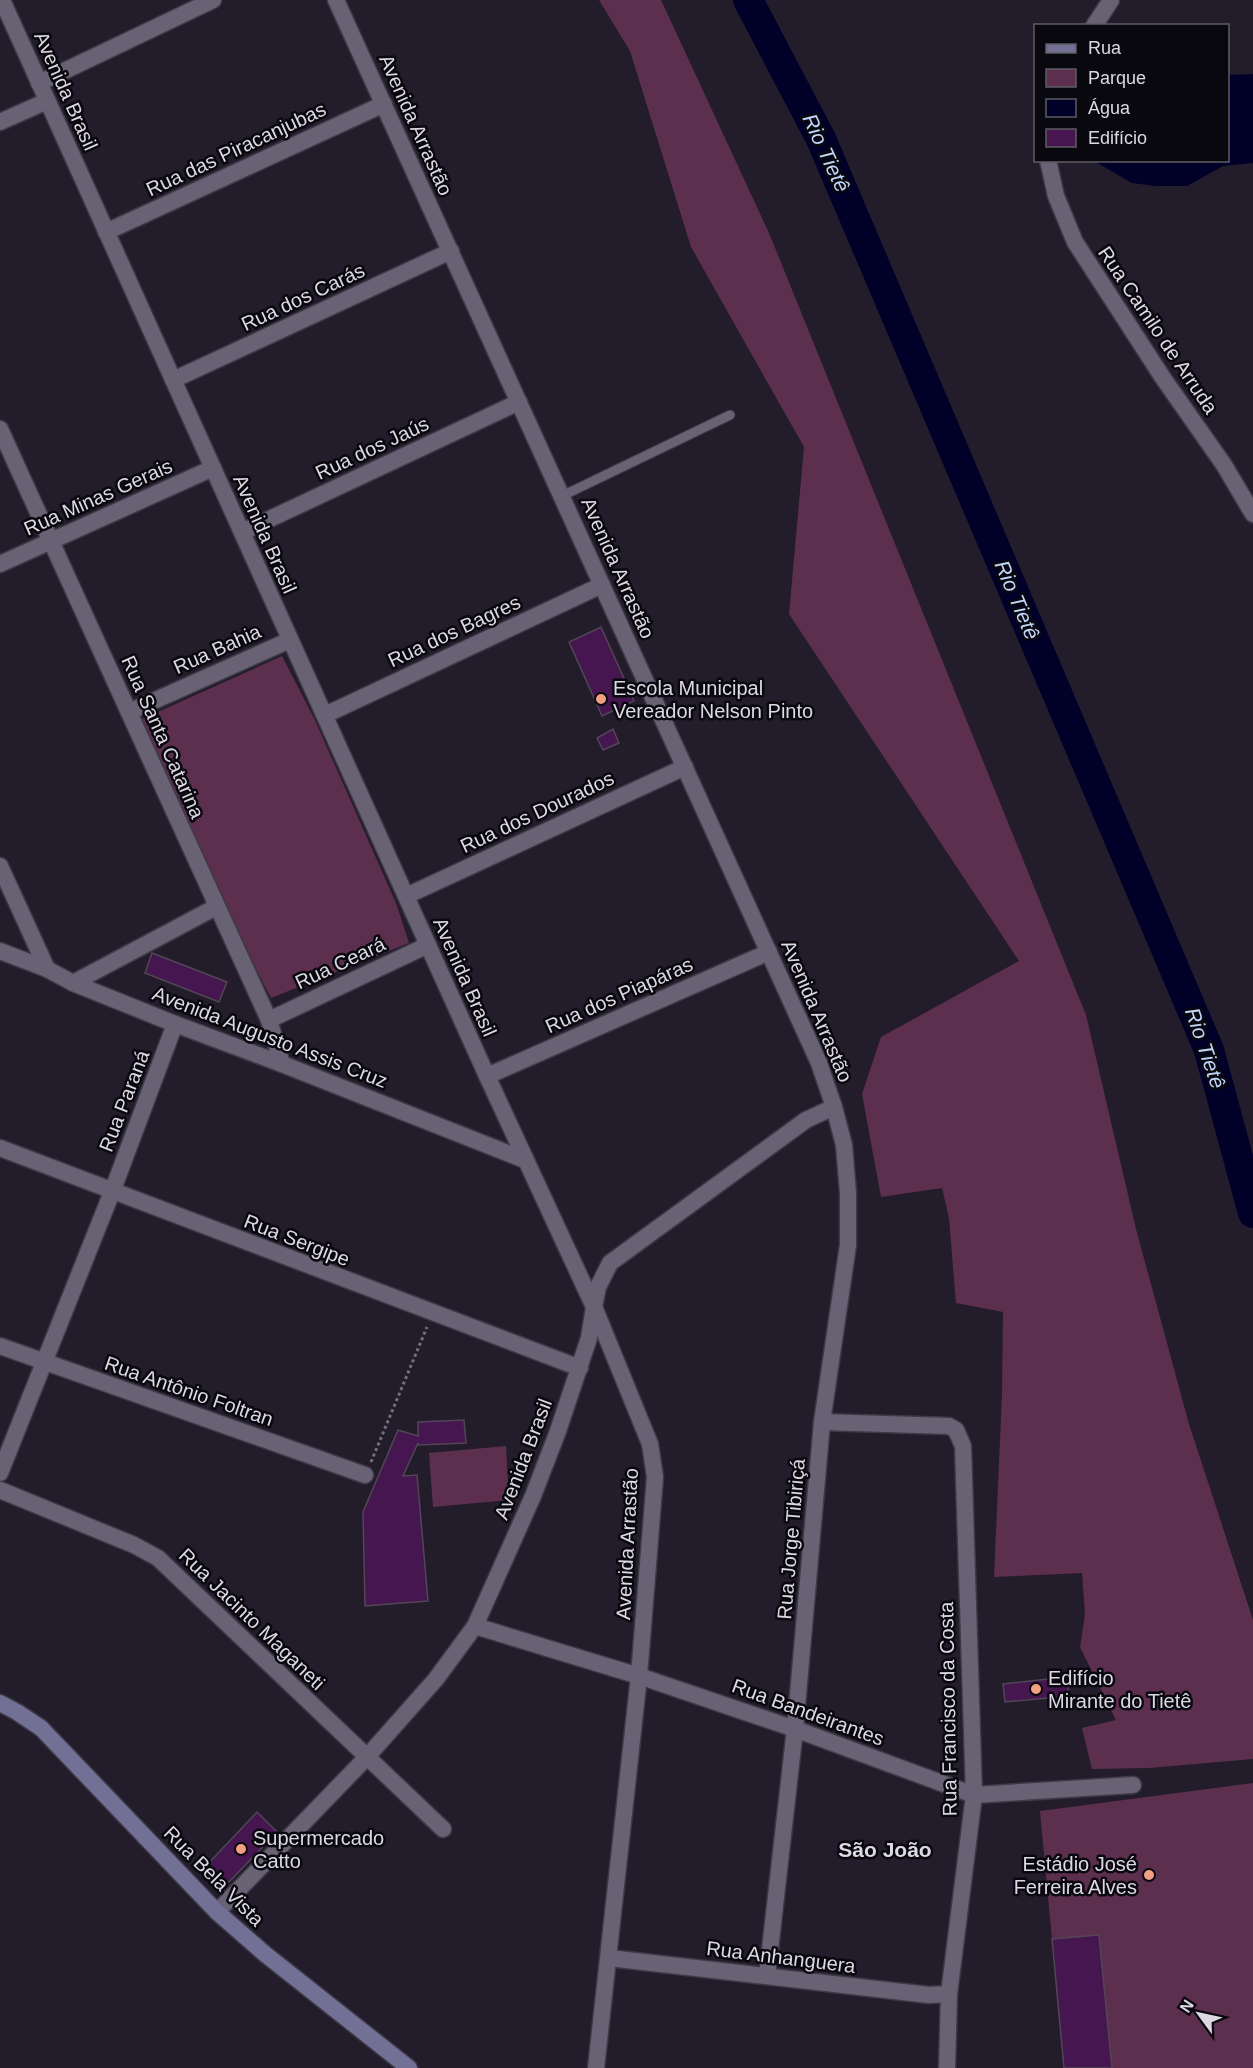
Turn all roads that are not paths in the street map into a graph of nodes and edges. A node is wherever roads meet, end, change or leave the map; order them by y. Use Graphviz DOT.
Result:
graph roads {
  1 [pos="2,0"];
  2 [pos="213,0"];
  3 [pos="336,0"];
  4 [pos="1111,0"];
  5 [pos="1095,24"];
  6 [pos="39,83"];
  7 [pos="47,101"];
  8 [pos="384,104"];
  9 [pos="0,122"];
  10 [pos="1048,162"];
  11 [pos="106,232"];
  12 [pos="451,251"];
  13 [pos="173,380"];
  14 [pos="519,402"];
  15 [pos="730,415"];
  16 [pos="0,429"];
  17 [pos="213,468"];
  18 [pos="562,496"];
  19 [pos="1253,514"];
  20 [pos="242,532"];
  21 [pos="52,540"];
  22 [pos="0,564"];
  23 [pos="602,585"];
  24 [pos="290,640"];
  25 [pos="129,712"];
  26 [pos="324,715"];
  27 [pos="685,767"];
  28 [pos="0,866"];
  29 [pos="406,896"];
  30 [pos="216,907"];
  31 [pos="428,945"];
  32 [pos="0,951"];
  33 [pos="769,952"];
  34 [pos="47,969"];
  35 [pos="73,983"];
  36 [pos="269,1020"];
  37 [pos="175,1024"];
  38 [pos="282,1064"];
  39 [pos="487,1076"];
  40 [pos="834,1107"];
  41 [pos="0,1148"];
  42 [pos="525,1160"];
  43 [pos="112,1192"];
  44 [pos="594,1307"];
  45 [pos="0,1346"];
  46 [pos="45,1363"];
  47 [pos="580,1368"];
  48 [pos="822,1422"];
  49 [pos="0,1473"];
  50 [pos="365,1475"];
  51 [pos="0,1490"];
  52 [pos="475,1626"];
  53 [pos="639,1676"];
  54 [pos="0,1703"];
  55 [pos="795,1729"];
  56 [pos="366,1758"];
  57 [pos="1133,1785"];
  58 [pos="974,1795"];
  59 [pos="442,1829"];
  60 [pos="217,1912"];
  61 [pos="609,1958"];
  62 [pos="766,1976"];
  63 [pos="949,1994"];
  64 [pos="409,2068"];
  65 [pos="596,2068"];
  66 [pos="947,2068"];
  1 -- 6 [label="street, Avenida Brasil"];
  2 -- 6 [label="street"];
  3 -- 8 [label="street, Avenida Arrastão"];
  4 -- 5 [label="street"];
  6 -- 7 [label="street, Avenida Brasil"];
  7 -- 9 [label="street"];
  7 -- 11 [label="street, Avenida Brasil"];
  8 -- 11 [label="street, Rua das Piracanjubas"];
  8 -- 12 [label="street, Avenida Arrastão"];
  10 -- 19 [label="street, Rua Camilo de Arruda"];
  11 -- 13 [label="street, Avenida Brasil"];
  12 -- 13 [label="street, Rua dos Carás"];
  12 -- 14 [label="street, Avenida Arrastão"];
  13 -- 17 [label="street, Avenida Brasil"];
  14 -- 18 [label="street, Avenida Arrastão"];
  14 -- 20 [label="street, Rua dos Jaús"];
  15 -- 18 [label="lane"];
  16 -- 21 [label="street, Rua Santa Catarina"];
  17 -- 20 [label="street, Avenida Brasil"];
  17 -- 21 [label="street, Rua Minas Gerais"];
  18 -- 23 [label="street, Avenida Arrastão"];
  20 -- 24 [label="street, Avenida Brasil"];
  21 -- 22 [label="street, Rua Minas Gerais"];
  21 -- 25 [label="street, Rua Santa Catarina"];
  23 -- 26 [label="street, Rua dos Bagres"];
  23 -- 27 [label="street, Avenida Arrastão"];
  24 -- 25 [label="street, Rua Bahia"];
  24 -- 26 [label="street, Avenida Brasil"];
  25 -- 30 [label="street, Rua Santa Catarina"];
  26 -- 29 [label="street, Avenida Brasil"];
  27 -- 29 [label="street, Rua dos Dourados"];
  27 -- 33 [label="street, Avenida Arrastão"];
  28 -- 34 [label="street"];
  29 -- 31 [label="street, Avenida Brasil"];
  30 -- 35 [label="street"];
  30 -- 36 [label="street, Rua Santa Catarina"];
  31 -- 36 [label="street, Rua Ceará"];
  31 -- 39 [label="street, Avenida Brasil"];
  32 -- 34 [label="street, Avenida Augusto Assis Cruz"];
  33 -- 39 [label="street, Rua dos Piapáras"];
  33 -- 40 [label="street, Avenida Arrastão"];
  34 -- 35 [label="street, Avenida Augusto Assis Cruz"];
  35 -- 37 [label="street, Avenida Augusto Assis Cruz"];
  36 -- 38 [label="street, Rua Santa Catarina"];
  37 -- 38 [label="street, Avenida Augusto Assis Cruz"];
  37 -- 43 [label="street, Rua Paraná"];
  38 -- 42 [label="street, Avenida Augusto Assis Cruz"];
  39 -- 42 [label="street, Avenida Brasil"];
  40 -- 44 [label="street, Avenida Arrastão"];
  40 -- 48 [label="street, Rua Jorge Tibiriçá"];
  41 -- 43 [label="street, Rua Sergipe"];
  42 -- 44 [label="street, Avenida Brasil"];
  43 -- 46 [label="street, Rua Paraná"];
  43 -- 47 [label="street, Rua Sergipe"];
  44 -- 47 [label="street, Avenida Brasil"];
  44 -- 53 [label="street, Avenida Arrastão"];
  45 -- 46 [label="street, Rua Antônio Foltran"];
  46 -- 49 [label="street, Rua Paraná"];
  46 -- 50 [label="street, Rua Antônio Foltran"];
  47 -- 52 [label="street, Avenida Brasil"];
  48 -- 55 [label="street, Rua Jorge Tibiriçá"];
  48 -- 58 [label="street, Rua Francisco da Costa"];
  51 -- 56 [label="street, Rua Jacinto Maganeti"];
  52 -- 53 [label="street, Rua Bandeirantes"];
  52 -- 56 [label="street, Avenida Brasil"];
  53 -- 55 [label="street, Rua Bandeirantes"];
  53 -- 61 [label="street, Avenida Arrastão"];
  54 -- 60 [label="main road, Rua Bela Vista"];
  55 -- 58 [label="street, Rua Bandeirantes"];
  55 -- 62 [label="street, Rua Jorge Tibiriçá"];
  56 -- 59 [label="street, Rua Jacinto Maganeti"];
  56 -- 60 [label="street, Avenida Brasil"];
  57 -- 58 [label="street, Rua Bandeirantes"];
  58 -- 63 [label="street, Rua Francisco da Costa"];
  60 -- 64 [label="main road, Rua Bela Vista"];
  61 -- 62 [label="street, Rua Anhanguera"];
  61 -- 65 [label="street, Avenida Arrastão"];
  62 -- 63 [label="street, Rua Anhanguera"];
  63 -- 66 [label="street, Rua Francisco da Costa"];
}
